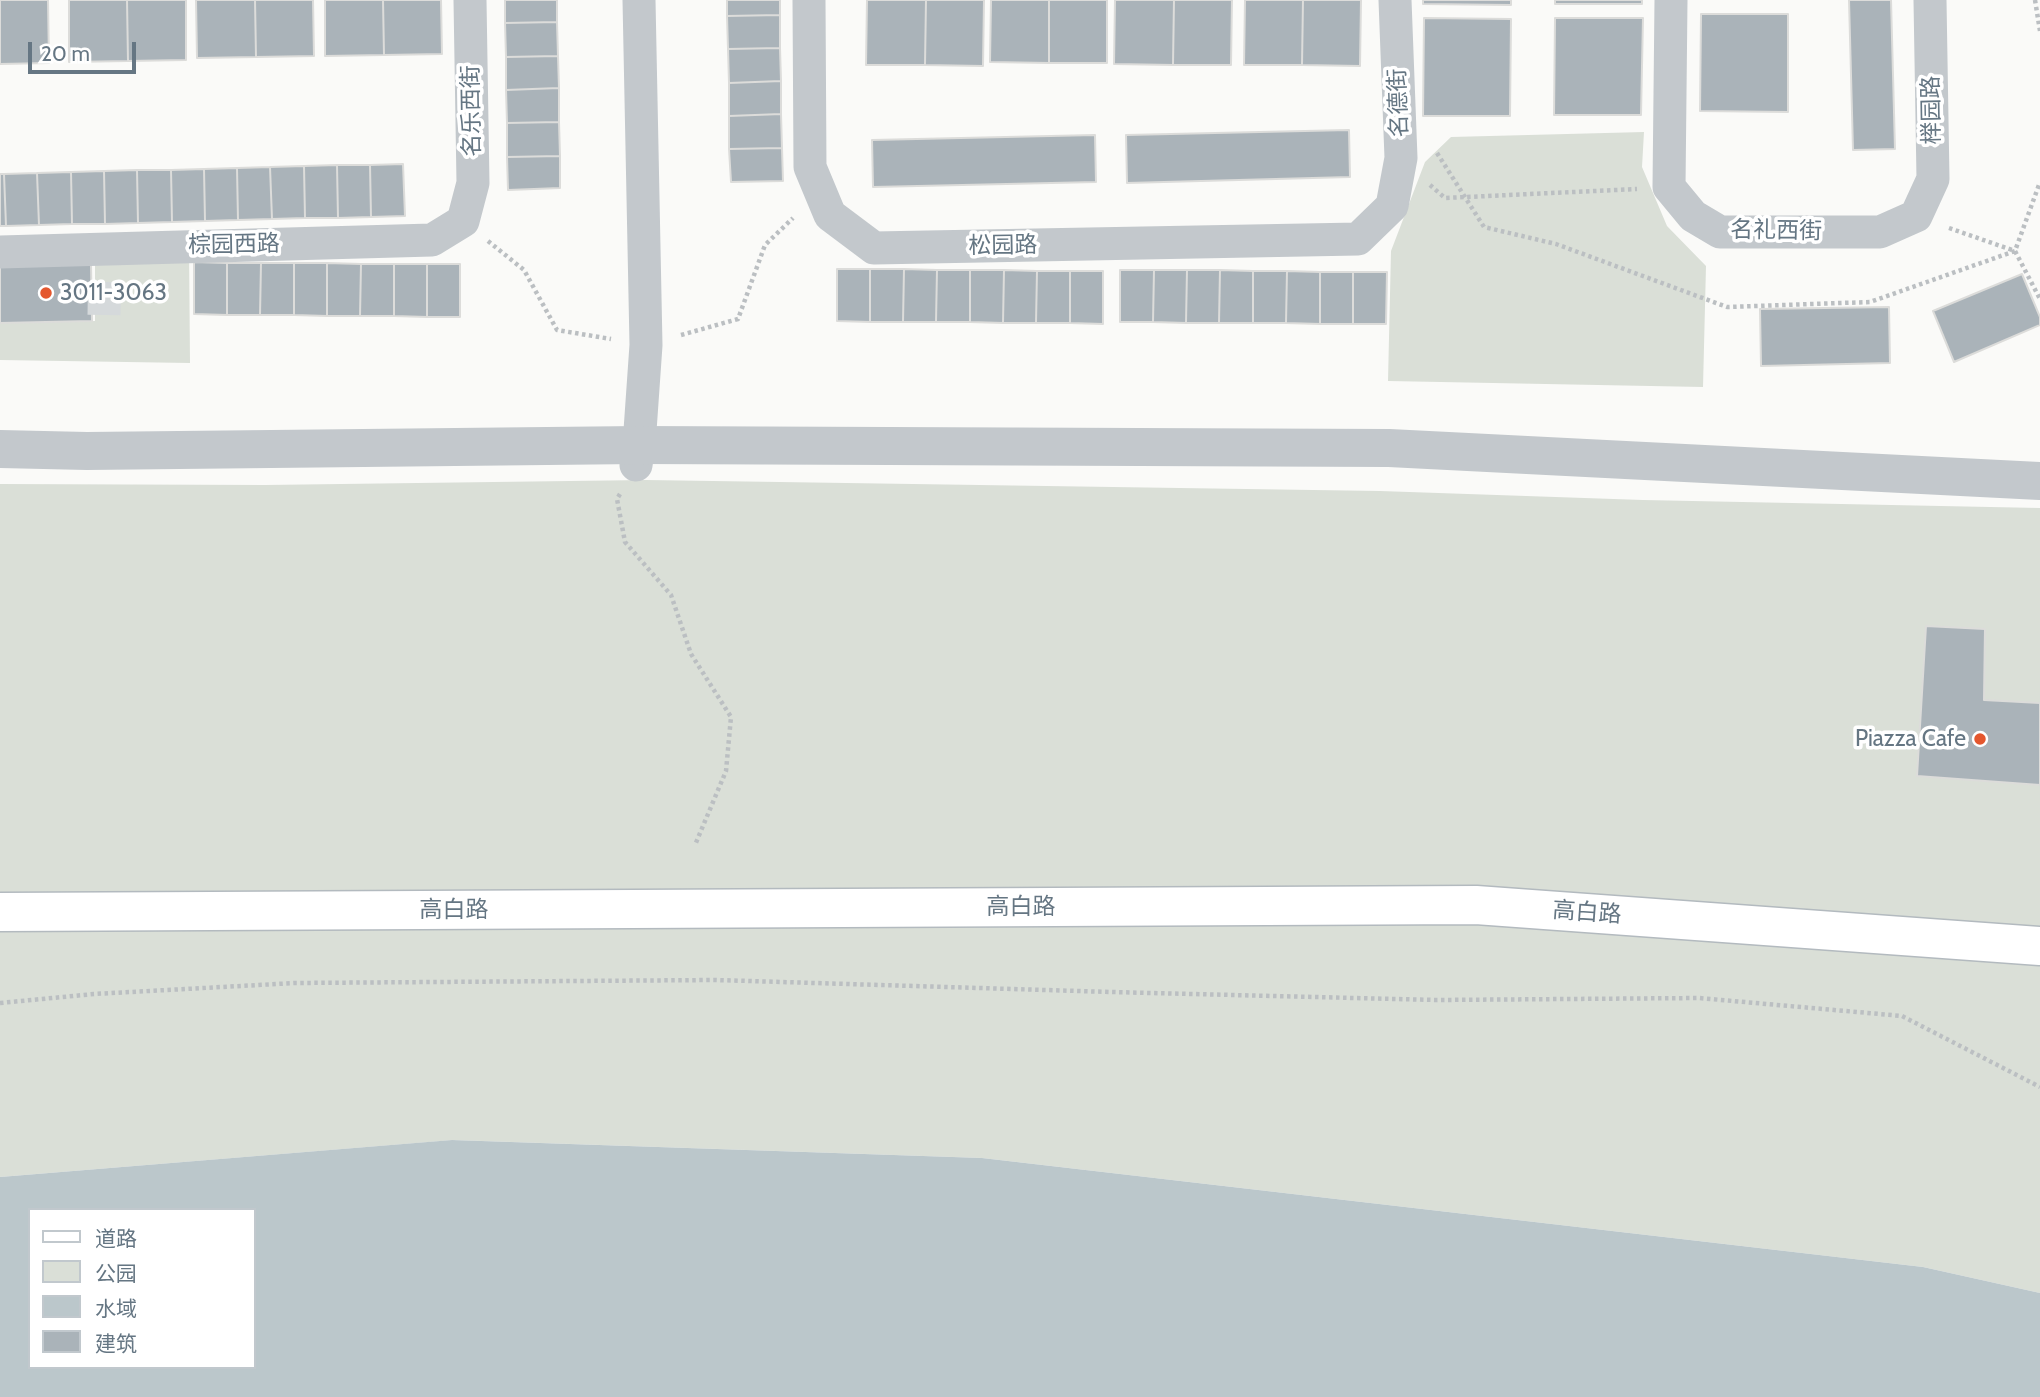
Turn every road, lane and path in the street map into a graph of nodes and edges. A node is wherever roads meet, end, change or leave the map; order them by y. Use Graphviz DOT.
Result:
graph roads {
  1 [pos="470,0"];
  2 [pos="639,0"];
  3 [pos="809,0"];
  4 [pos="1395,0"];
  5 [pos="1671,0"];
  6 [pos="1930,0"];
  7 [pos="2035,0"];
  8 [pos="2040,31"];
  9 [pos="1401,158"];
  10 [pos="2040,182"];
  11 [pos="1670,187"];
  12 [pos="820,192"];
  13 [pos="1392,206"];
  14 [pos="1916,216"];
  15 [pos="463,221"];
  16 [pos="0,251"];
  17 [pos="2015,251"];
  18 [pos="2040,299"];
  19 [pos="646,345"];
  20 [pos="0,449"];
  21 [pos="638,455"];
  22 [pos="2040,481"];
  23 [pos="695,845"];
  24 [pos="0,912"];
  25 [pos="2040,946"];
  26 [pos="0,1003"];
  27 [pos="2040,1087"];
  1 -- 15 [label="street, 名乐西街"];
  2 -- 19 [label="street"];
  3 -- 12 [label="street, 松园路"];
  4 -- 9 [label="street, 名德街"];
  5 -- 11 [label="street"];
  6 -- 14 [label="street, 榉园路"];
  7 -- 8 [label="path"];
  9 -- 11 [label="path"];
  9 -- 13 [label="street, 名德街"];
  10 -- 17 [label="path"];
  11 -- 14 [label="street, 名礼西街"];
  12 -- 13 [label="street, 松园路"];
  12 -- 19 [label="path"];
  14 -- 17 [label="path"];
  15 -- 16 [label="street, 棕园西路"];
  15 -- 19 [label="path"];
  17 -- 18 [label="path"];
  19 -- 21 [label="street"];
  20 -- 21 [label="street"];
  21 -- 22 [label="street"];
  21 -- 23 [label="path"];
  24 -- 25 [label="main road, 高白路"];
  26 -- 27 [label="path"];
}
